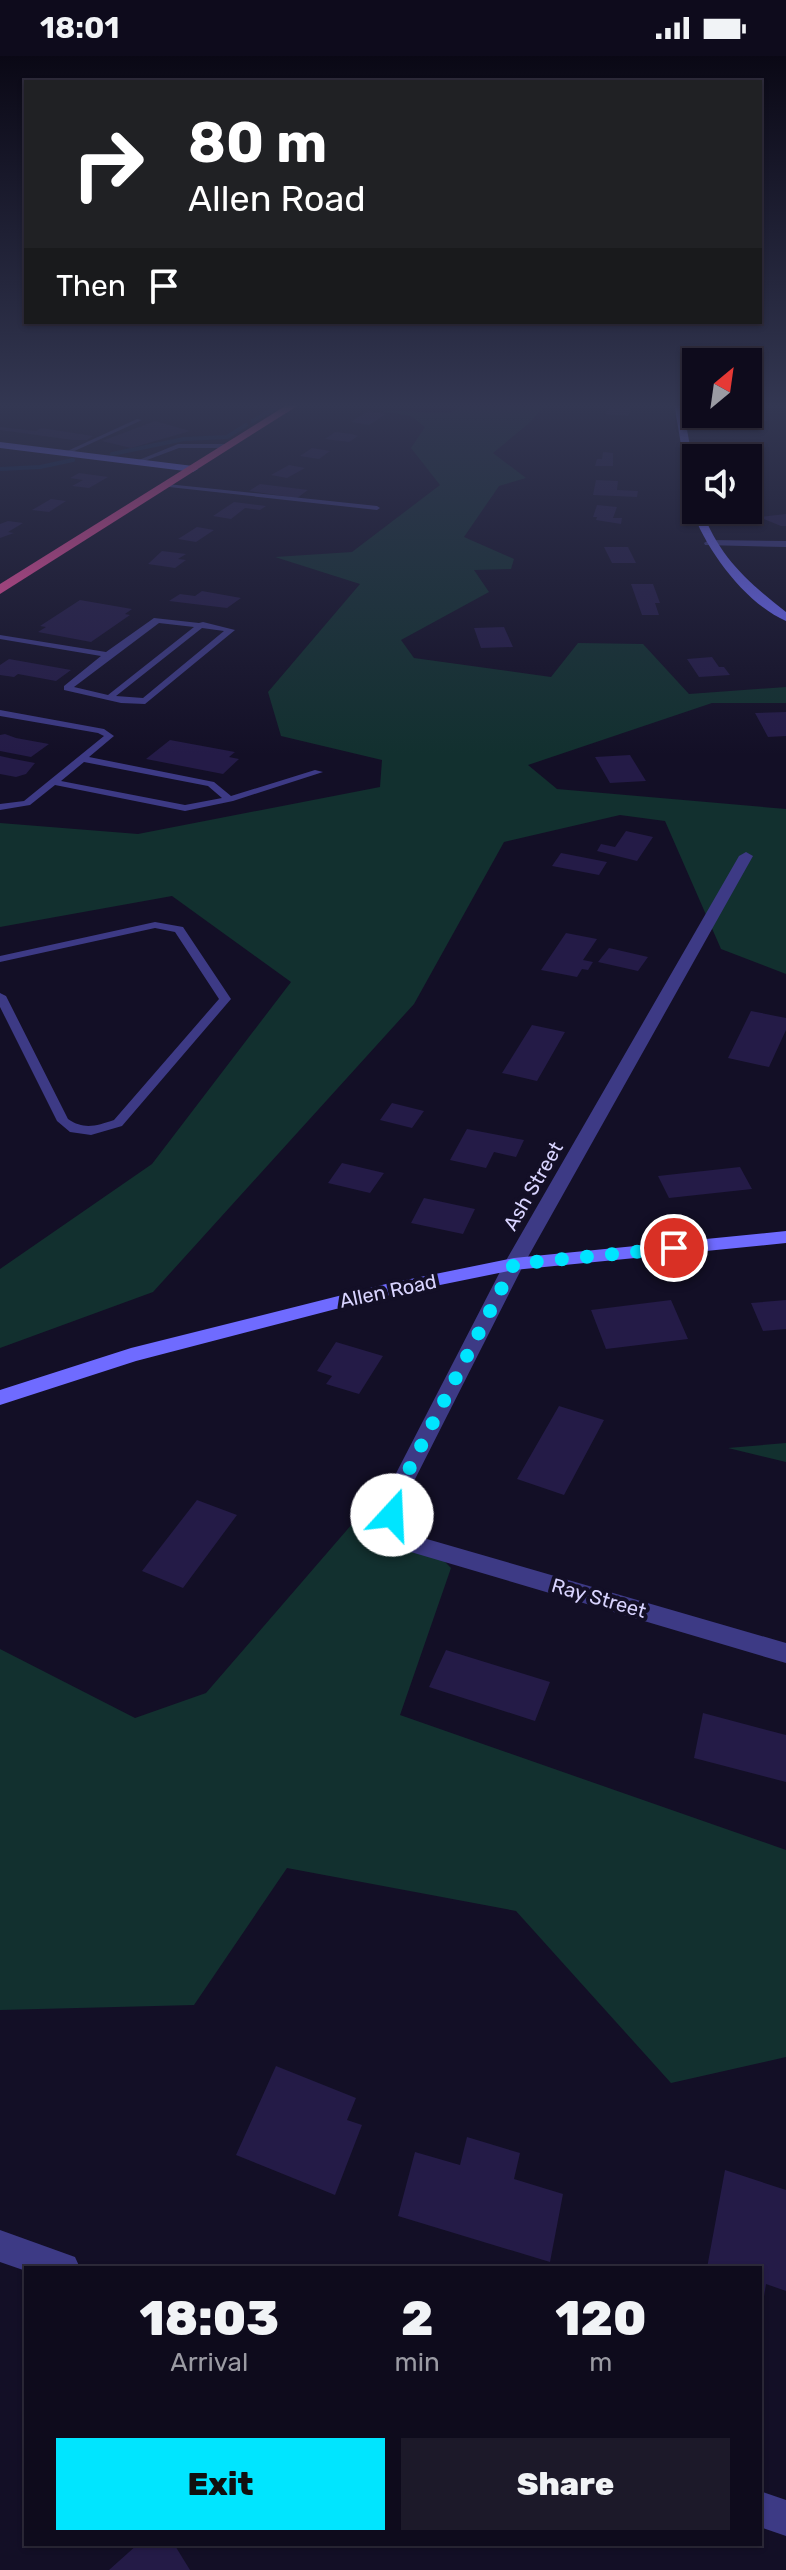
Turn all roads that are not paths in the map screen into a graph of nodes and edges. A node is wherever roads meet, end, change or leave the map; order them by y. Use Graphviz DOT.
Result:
graph roads {
  1 [pos="112,520"];
  2 [pos="702,524"];
  3 [pos="709,543"];
  4 [pos="786,544"];
  5 [pos="0,590"];
  6 [pos="786,618"];
  7 [pos="203,624"];
  8 [pos="0,637"];
  9 [pos="108,655"];
  10 [pos="110,697"];
  11 [pos="0,713"];
  12 [pos="84,759"];
  13 [pos="318,772"];
  14 [pos="54,782"];
  15 [pos="230,799"];
  16 [pos="0,807"];
  17 [pos="746,856"];
  18 [pos="0,959"];
  19 [pos="0,996"];
  20 [pos="786,1237"];
  21 [pos="514,1264"];
  22 [pos="0,1398"];
  23 [pos="412,1544"];
  24 [pos="786,1653"];
  25 [pos="0,2246"];
  26 [pos="58,2266"];
  27 [pos="762,2510"];
  28 [pos="786,2518"];
  1 -- 5 [label="highway"];
  2 -- 3 [label="street"];
  3 -- 4 [label="street"];
  3 -- 6 [label="street"];
  7 -- 9 [label="lane"];
  7 -- 10 [label="lane"];
  7 -- 10 [label="lane"];
  8 -- 9 [label="lane"];
  9 -- 10 [label="lane"];
  11 -- 12 [label="lane"];
  12 -- 14 [label="lane"];
  12 -- 15 [label="lane"];
  13 -- 15 [label="lane"];
  14 -- 15 [label="lane"];
  14 -- 16 [label="lane"];
  17 -- 21 [label="street, Ash Street"];
  18 -- 19 [label="lane"];
  20 -- 21 [label="street, Allen Road"];
  21 -- 22 [label="street, Allen Road"];
  21 -- 23 [label="street, Ash Street"];
  23 -- 24 [label="street, Ray Street"];
  25 -- 26 [label="street"];
  27 -- 28 [label="street"];
}
